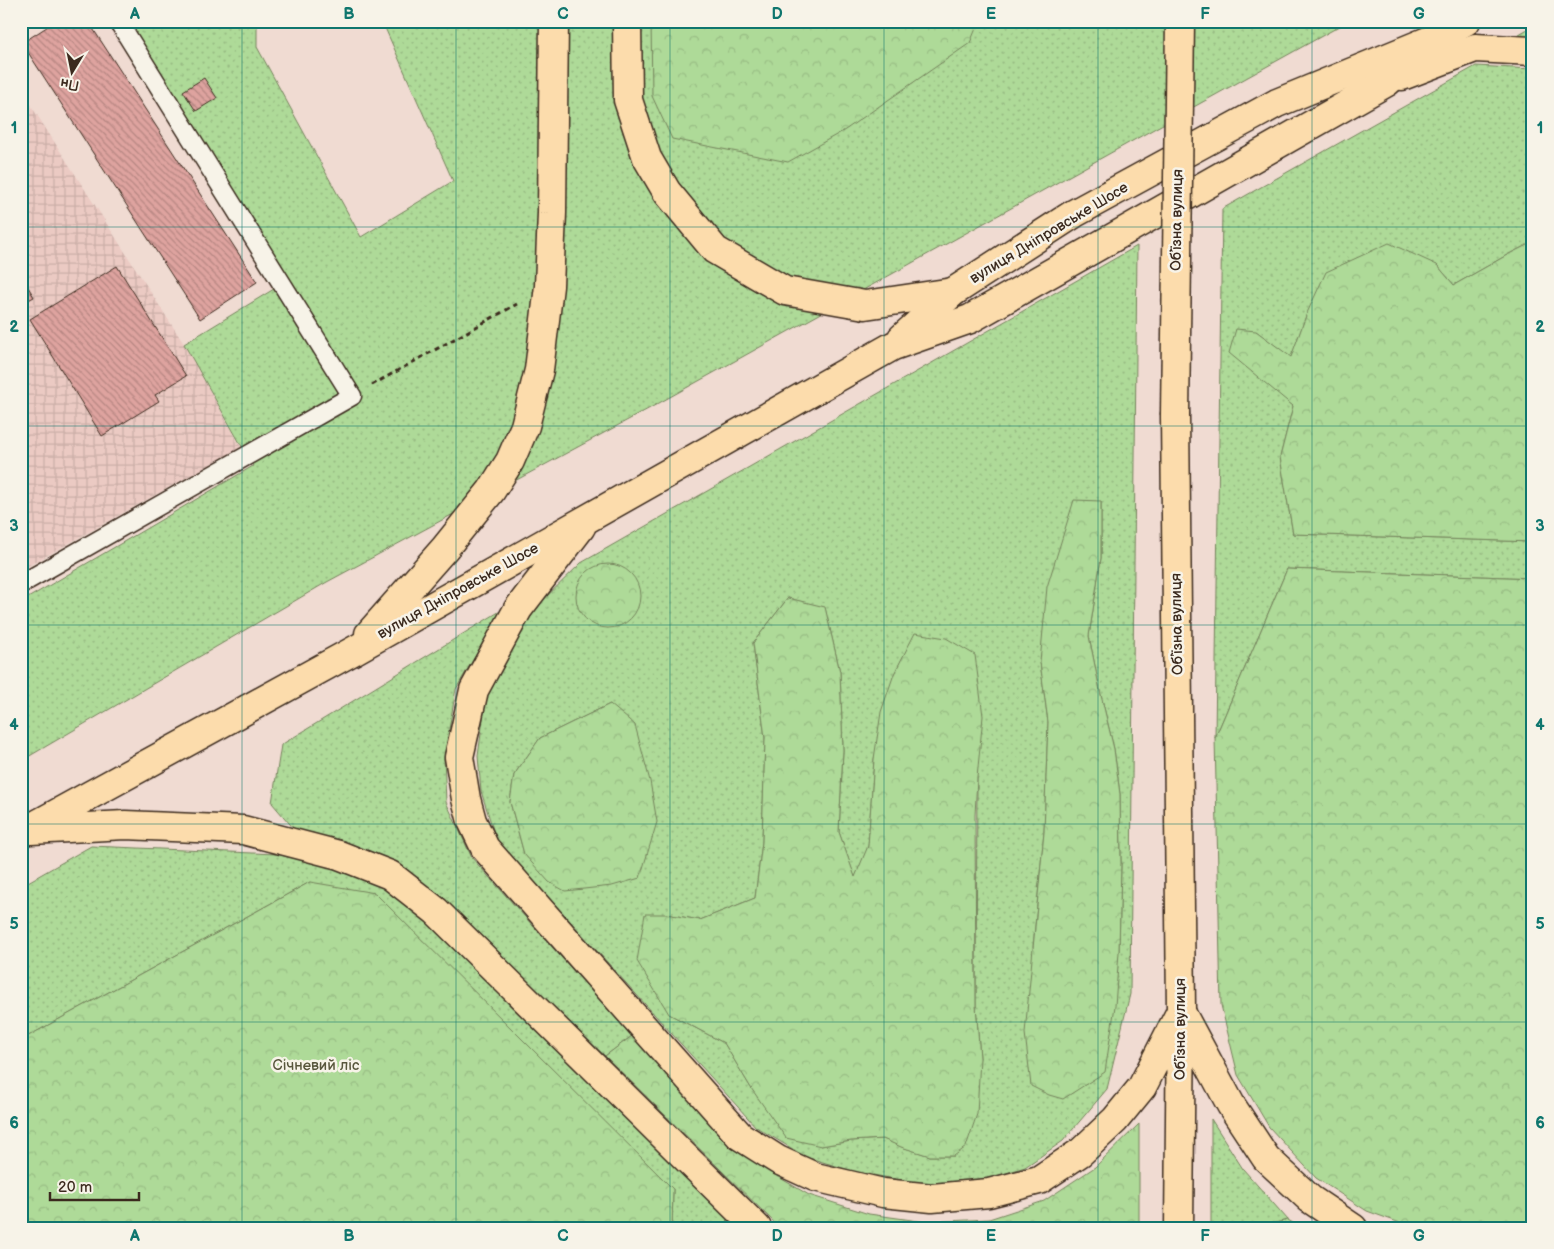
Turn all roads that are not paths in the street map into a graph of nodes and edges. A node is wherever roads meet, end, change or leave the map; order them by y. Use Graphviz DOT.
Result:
graph roads {
  1 [pos="118,21"];
  2 [pos="554,21"];
  3 [pos="627,21"];
  4 [pos="1180,21"];
  5 [pos="1466,21"];
  6 [pos="1435,38"];
  7 [pos="1533,52"];
  8 [pos="1387,82"];
  9 [pos="953,292"];
  10 [pos="893,346"];
  11 [pos="588,518"];
  12 [pos="21,584"];
  13 [pos="355,650"];
  14 [pos="23,832"];
  15 [pos="1180,1011"];
  16 [pos="757,1228"];
  17 [pos="1178,1228"];
  18 [pos="1353,1228"];
  1 -- 12 [label="lane"];
  2 -- 13 [label="main road"];
  3 -- 9 [label="main road"];
  4 -- 15 [label="main road, Обʼїзна вулиця, bridge"];
  5 -- 6 [label="main road, вулиця Дніпровське Шосе"];
  6 -- 8 [label="main road, вулиця Дніпровське Шосе"];
  6 -- 9 [label="main road, вулиця Дніпровське Шосе"];
  7 -- 8 [label="main road"];
  8 -- 10 [label="main road, вулиця Дніпровське Шосе"];
  9 -- 10 [label="main road, вулиця Дніпровське Шосе"];
  10 -- 11 [label="main road, вулиця Дніпровське Шосе"];
  11 -- 13 [label="main road, вулиця Дніпровське Шосе"];
  11 -- 15 [label="main road"];
  13 -- 14 [label="main road, вулиця Дніпровське Шосе"];
  14 -- 16 [label="main road"];
  15 -- 17 [label="main road, Обʼїзна вулиця"];
  15 -- 18 [label="main road"];
}
